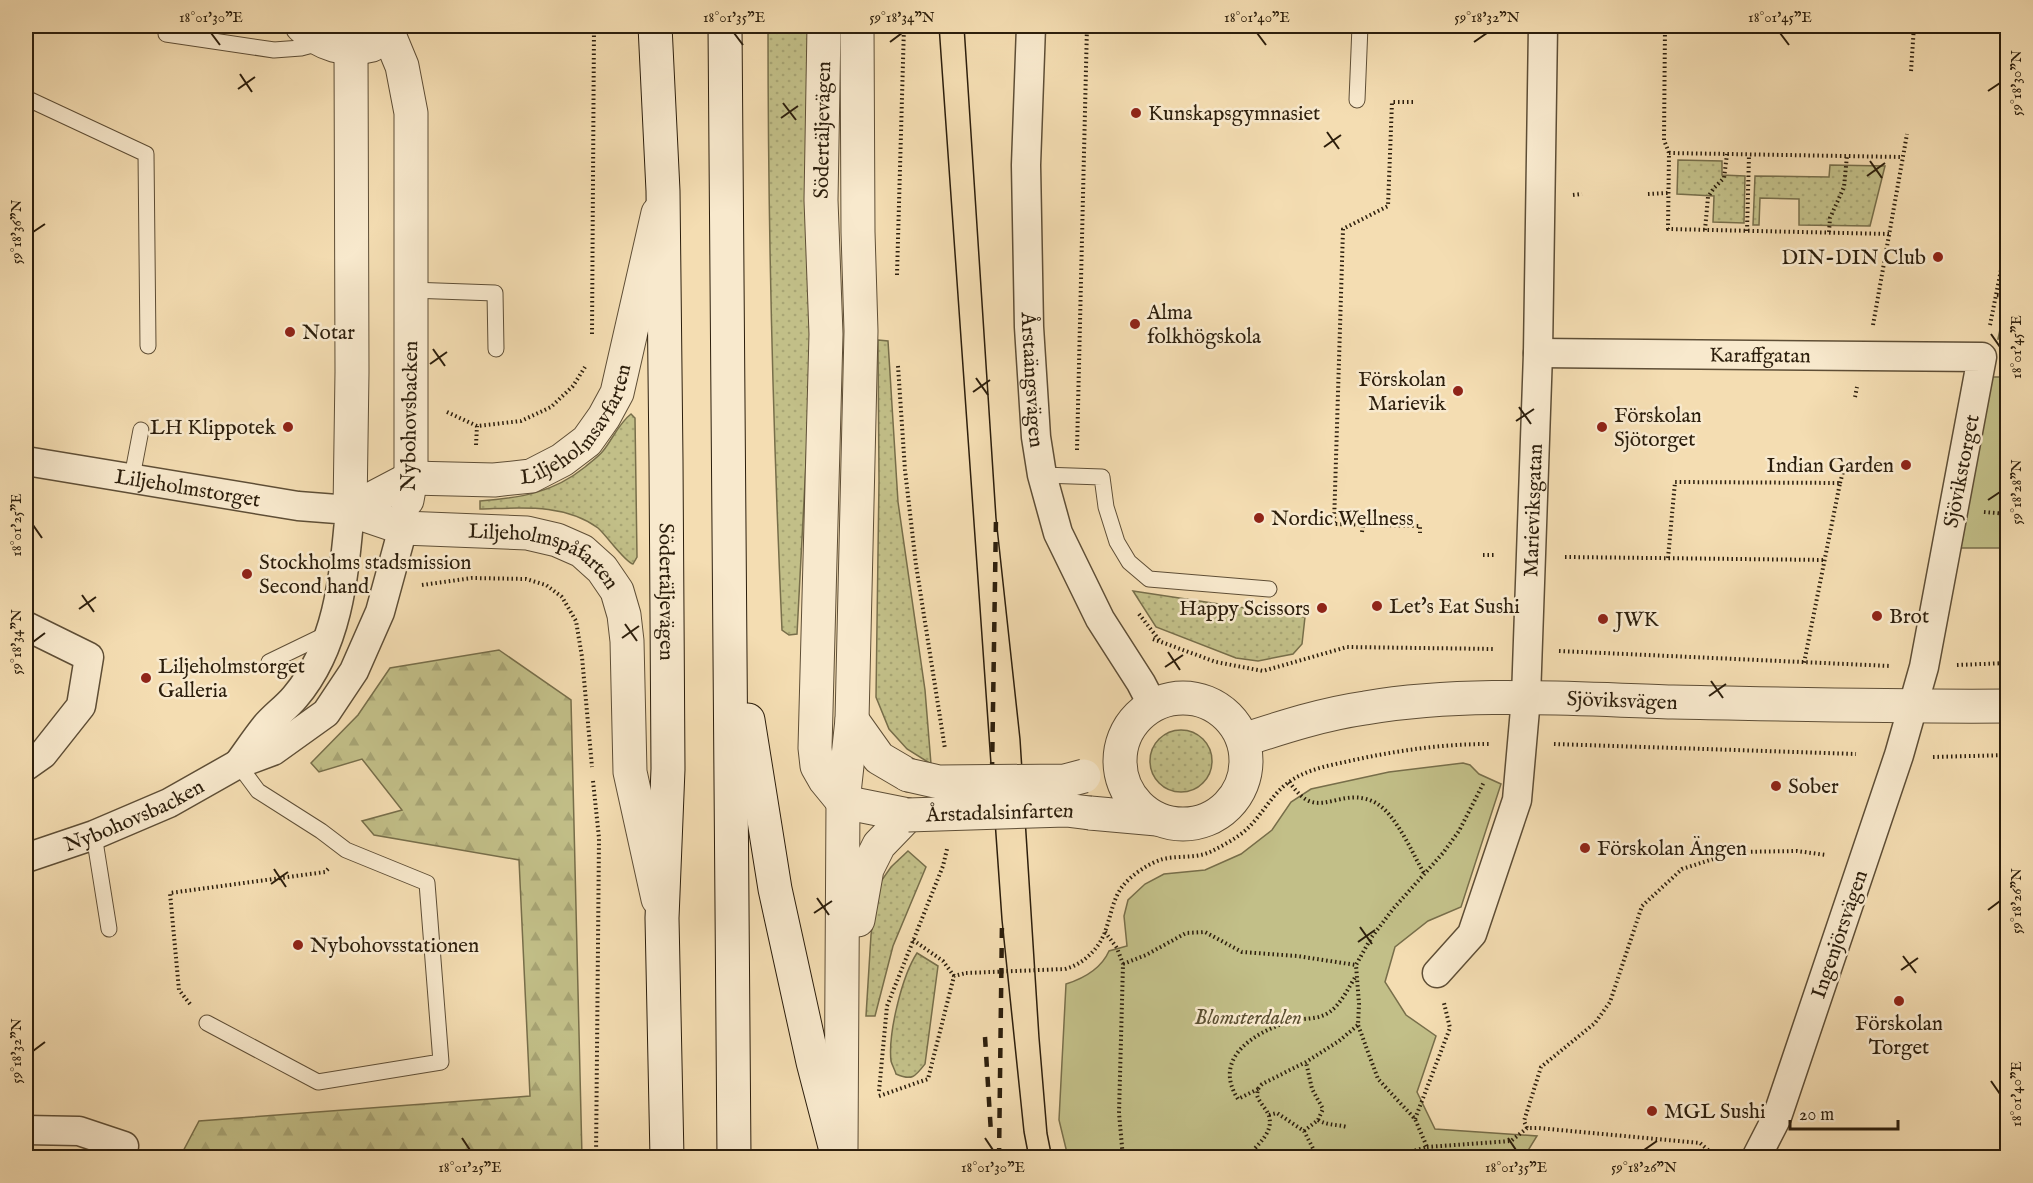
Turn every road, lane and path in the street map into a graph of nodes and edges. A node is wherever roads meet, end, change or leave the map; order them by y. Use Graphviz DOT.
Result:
graph roads {
  1 [pos="594,26"];
  2 [pos="655,26"];
  3 [pos="725,26"];
  4 [pos="824,26"];
  5 [pos="857,26"];
  6 [pos="904,26"];
  7 [pos="1030,26"];
  8 [pos="1086,26"];
  9 [pos="1360,26"];
  10 [pos="1543,26"];
  11 [pos="1665,26"];
  12 [pos="1914,26"];
  13 [pos="397,31"];
  14 [pos="166,34"];
  15 [pos="326,39"];
  16 [pos="1911,71"];
  17 [pos="26,98"];
  18 [pos="1357,100"];
  19 [pos="1413,102"];
  20 [pos="1907,134"];
  21 [pos="1669,153"];
  22 [pos="1727,154"];
  23 [pos="1749,155"];
  24 [pos="1847,156"];
  25 [pos="1902,157"];
  26 [pos="663,191"];
  27 [pos="1669,193"];
  28 [pos="1582,194"];
  29 [pos="1648,194"];
  30 [pos="1572,195"];
  31 [pos="1705,230"];
  32 [pos="1747,231"];
  33 [pos="1829,232"];
  34 [pos="1889,234"];
  35 [pos="2007,235"];
  36 [pos="897,287"];
  37 [pos="410,290"];
  38 [pos="1996,295"];
  39 [pos="2007,296"];
  40 [pos="1875,317"];
  41 [pos="592,343"];
  42 [pos="148,346"];
  43 [pos="496,349"];
  44 [pos="1538,353"];
  45 [pos="897,357"];
  46 [pos="1982,357"];
  47 [pos="588,359"];
  48 [pos="1077,399"];
  49 [pos="438,408"];
  50 [pos="141,430"];
  51 [pos="26,461"];
  52 [pos="1843,472"];
  53 [pos="1042,475"];
  54 [pos="132,477"];
  55 [pos="411,478"];
  56 [pos="1840,483"];
  57 [pos="350,510"];
  58 [pos="1983,512"];
  59 [pos="2007,514"];
  60 [pos="1363,525"];
  61 [pos="403,528"];
  62 [pos="1362,532"];
  63 [pos="1420,533"];
  64 [pos="1483,555"];
  65 [pos="1495,555"];
  66 [pos="1563,557"];
  67 [pos="1668,558"];
  68 [pos="1825,560"];
  69 [pos="419,585"];
  70 [pos="1269,589"];
  71 [pos="731,615"];
  72 [pos="26,626"];
  73 [pos="331,632"];
  74 [pos="1161,642"];
  75 [pos="1528,649"];
  76 [pos="269,662"];
  77 [pos="1804,663"];
  78 [pos="2007,663"];
  79 [pos="1924,667"];
  80 [pos="1527,698"];
  81 [pos="1153,706"];
  82 [pos="2007,706"];
  83 [pos="1913,707"];
  84 [pos="852,720"];
  85 [pos="1243,740"];
  86 [pos="1522,744"];
  87 [pos="945,749"];
  88 [pos="1856,754"];
  89 [pos="2007,755"];
  90 [pos="1932,757"];
  91 [pos="238,764"];
  92 [pos="1119,764"];
  93 [pos="26,766"];
  94 [pos="1289,782"];
  95 [pos="843,802"];
  96 [pos="908,815"];
  97 [pos="1157,819"];
  98 [pos="94,835"];
  99 [pos="948,844"];
  100 [pos="346,850"];
  101 [pos="1826,855"];
  102 [pos="26,858"];
  103 [pos="1425,875"];
  104 [pos="662,918"];
  105 [pos="109,929"];
  106 [pos="1105,932"];
  107 [pos="913,940"];
  108 [pos="1123,964"];
  109 [pos="1356,965"];
  110 [pos="1437,973"];
  111 [pos="1356,975"];
  112 [pos="954,976"];
  113 [pos="207,1023"];
  114 [pos="1358,1025"];
  115 [pos="842,1032"];
  116 [pos="1306,1062"];
  117 [pos="1258,1089"];
  118 [pos="879,1096"];
  119 [pos="878,1106"];
  120 [pos="1269,1115"];
  121 [pos="1415,1119"];
  122 [pos="1318,1120"];
  123 [pos="1347,1127"];
  124 [pos="1527,1128"];
  125 [pos="26,1130"];
  126 [pos="1304,1131"];
  127 [pos="124,1146"];
  128 [pos="1427,1147"];
  129 [pos="1716,1157"];
  130 [pos="596,1158"];
  131 [pos="667,1158"];
  132 [pos="734,1158"];
  133 [pos="839,1158"];
  134 [pos="1123,1158"];
  135 [pos="1246,1158"];
  136 [pos="1318,1158"];
  137 [pos="1756,1158"];
  1 -- 41 [label="path"];
  2 -- 26 [label="street, Södertäljevägen"];
  3 -- 71 [label="street"];
  4 -- 95 [label="street, Södertäljevägen"];
  5 -- 84 [label="street, Södertäljevägen"];
  6 -- 36 [label="path"];
  7 -- 53 [label="street, Årstaängsvägen"];
  8 -- 48 [label="path"];
  9 -- 18 [label="lane"];
  10 -- 44 [label="street, Marieviksgatan"];
  11 -- 21 [label="path"];
  12 -- 16 [label="path"];
  13 -- 15 [label="street"];
  13 -- 37 [label="street, Nybohovsbacken"];
  14 -- 15 [label="lane"];
  15 -- 57 [label="street, Nybohovsbacken"];
  17 -- 42 [label="lane"];
  19 -- 60 [label="path"];
  20 -- 25 [label="path"];
  21 -- 22 [label="path"];
  21 -- 27 [label="path"];
  22 -- 23 [label="path"];
  22 -- 31 [label="path"];
  23 -- 24 [label="path"];
  23 -- 32 [label="path"];
  24 -- 25 [label="path"];
  24 -- 33 [label="path"];
  25 -- 34 [label="path"];
  26 -- 55 [label="street, Liljeholmsavfarten"];
  26 -- 104 [label="street, Södertäljevägen"];
  27 -- 29 [label="path"];
  27 -- 31 [label="path"];
  28 -- 30 [label="path"];
  31 -- 32 [label="path"];
  32 -- 33 [label="path"];
  33 -- 34 [label="path"];
  34 -- 40 [label="path"];
  35 -- 38 [label="path"];
  37 -- 43 [label="lane"];
  37 -- 55 [label="street, Nybohovsbacken"];
  38 -- 39 [label="path"];
  38 -- 46 [label="path"];
  44 -- 46 [label="street, Karaffgatan"];
  44 -- 75 [label="street, Marieviksgatan"];
  45 -- 87 [label="path"];
  46 -- 79 [label="street, Sjövikstorget"];
  47 -- 49 [label="path"];
  50 -- 54 [label="lane"];
  51 -- 54 [label="street, Liljeholmstorget"];
  52 -- 56 [label="path"];
  53 -- 70 [label="lane"];
  53 -- 81 [label="street, Årstaängsvägen"];
  54 -- 57 [label="street, Liljeholmstorget"];
  55 -- 57 [label="street, Liljeholmsavfarten"];
  55 -- 61 [label="street, Nybohovsbacken"];
  56 -- 67 [label="path"];
  56 -- 68 [label="path"];
  57 -- 61 [label="street, Liljeholmspåfarten"];
  57 -- 73 [label="street, Nybohovsbacken"];
  58 -- 59 [label="path"];
  60 -- 62 [label="path"];
  60 -- 63 [label="path"];
  61 -- 91 [label="street, Nybohovsbacken"];
  61 -- 104 [label="street, Liljeholmspåfarten"];
  64 -- 65 [label="path"];
  66 -- 67 [label="path"];
  67 -- 68 [label="path"];
  68 -- 77 [label="path"];
  69 -- 130 [label="path"];
  71 -- 132 [label="street"];
  71 -- 133 [label="street"];
  72 -- 93 [label="street"];
  73 -- 76 [label="lane"];
  73 -- 91 [label="street, Nybohovsbacken"];
  74 -- 75 [label="path"];
  75 -- 77 [label="path"];
  75 -- 80 [label="street, Marieviksgatan"];
  77 -- 79 [label="path"];
  78 -- 79 [label="path"];
  79 -- 83 [label="street, Sjövikstorget"];
  80 -- 83 [label="street, Sjöviksvägen"];
  80 -- 85 [label="street, Sjöviksvägen"];
  80 -- 86 [label="street, Marieviksgatan"];
  81 -- 85 [label="street"];
  81 -- 92 [label="street"];
  82 -- 83 [label="street, Sjöviksvägen"];
  83 -- 137 [label="street, Ingenjörsvägen"];
  84 -- 92 [label="street, Årstadalsinfarten, bridge"];
  84 -- 95 [label="street, Södertäljevägen"];
  85 -- 97 [label="street"];
  86 -- 88 [label="path"];
  86 -- 94 [label="path"];
  86 -- 110 [label="street, Marieviksgatan"];
  89 -- 90 [label="path"];
  91 -- 98 [label="street, Nybohovsbacken"];
  91 -- 100 [label="lane"];
  92 -- 97 [label="street"];
  94 -- 103 [label="path"];
  94 -- 106 [label="path"];
  95 -- 96 [label="street, Årstadalsinfarten"];
  95 -- 115 [label="street, Södertäljevägen"];
  96 -- 97 [label="street, Årstadalsinfarten, bridge"];
  96 -- 115 [label="street, Södertäljevägen"];
  98 -- 102 [label="street, Nybohovsbacken"];
  98 -- 105 [label="lane"];
  99 -- 107 [label="path"];
  100 -- 113 [label="path"];
  100 -- 113 [label="lane"];
  101 -- 124 [label="path"];
  104 -- 131 [label="street, Södertäljevägen"];
  106 -- 108 [label="path"];
  106 -- 112 [label="path, bridge"];
  107 -- 112 [label="path"];
  107 -- 118 [label="path"];
  108 -- 109 [label="path"];
  108 -- 134 [label="path"];
  110 -- 121 [label="path"];
  111 -- 117 [label="path"];
  112 -- 118 [label="path"];
  114 -- 116 [label="path"];
  115 -- 133 [label="street, Södertäljevägen"];
  116 -- 117 [label="path"];
  116 -- 122 [label="path"];
  117 -- 120 [label="path"];
  118 -- 119 [label="path"];
  120 -- 126 [label="path"];
  120 -- 135 [label="path"];
  122 -- 123 [label="path"];
  122 -- 126 [label="path"];
  124 -- 128 [label="path"];
  124 -- 129 [label="path"];
  125 -- 127 [label="street"];
  126 -- 136 [label="path"];
}
